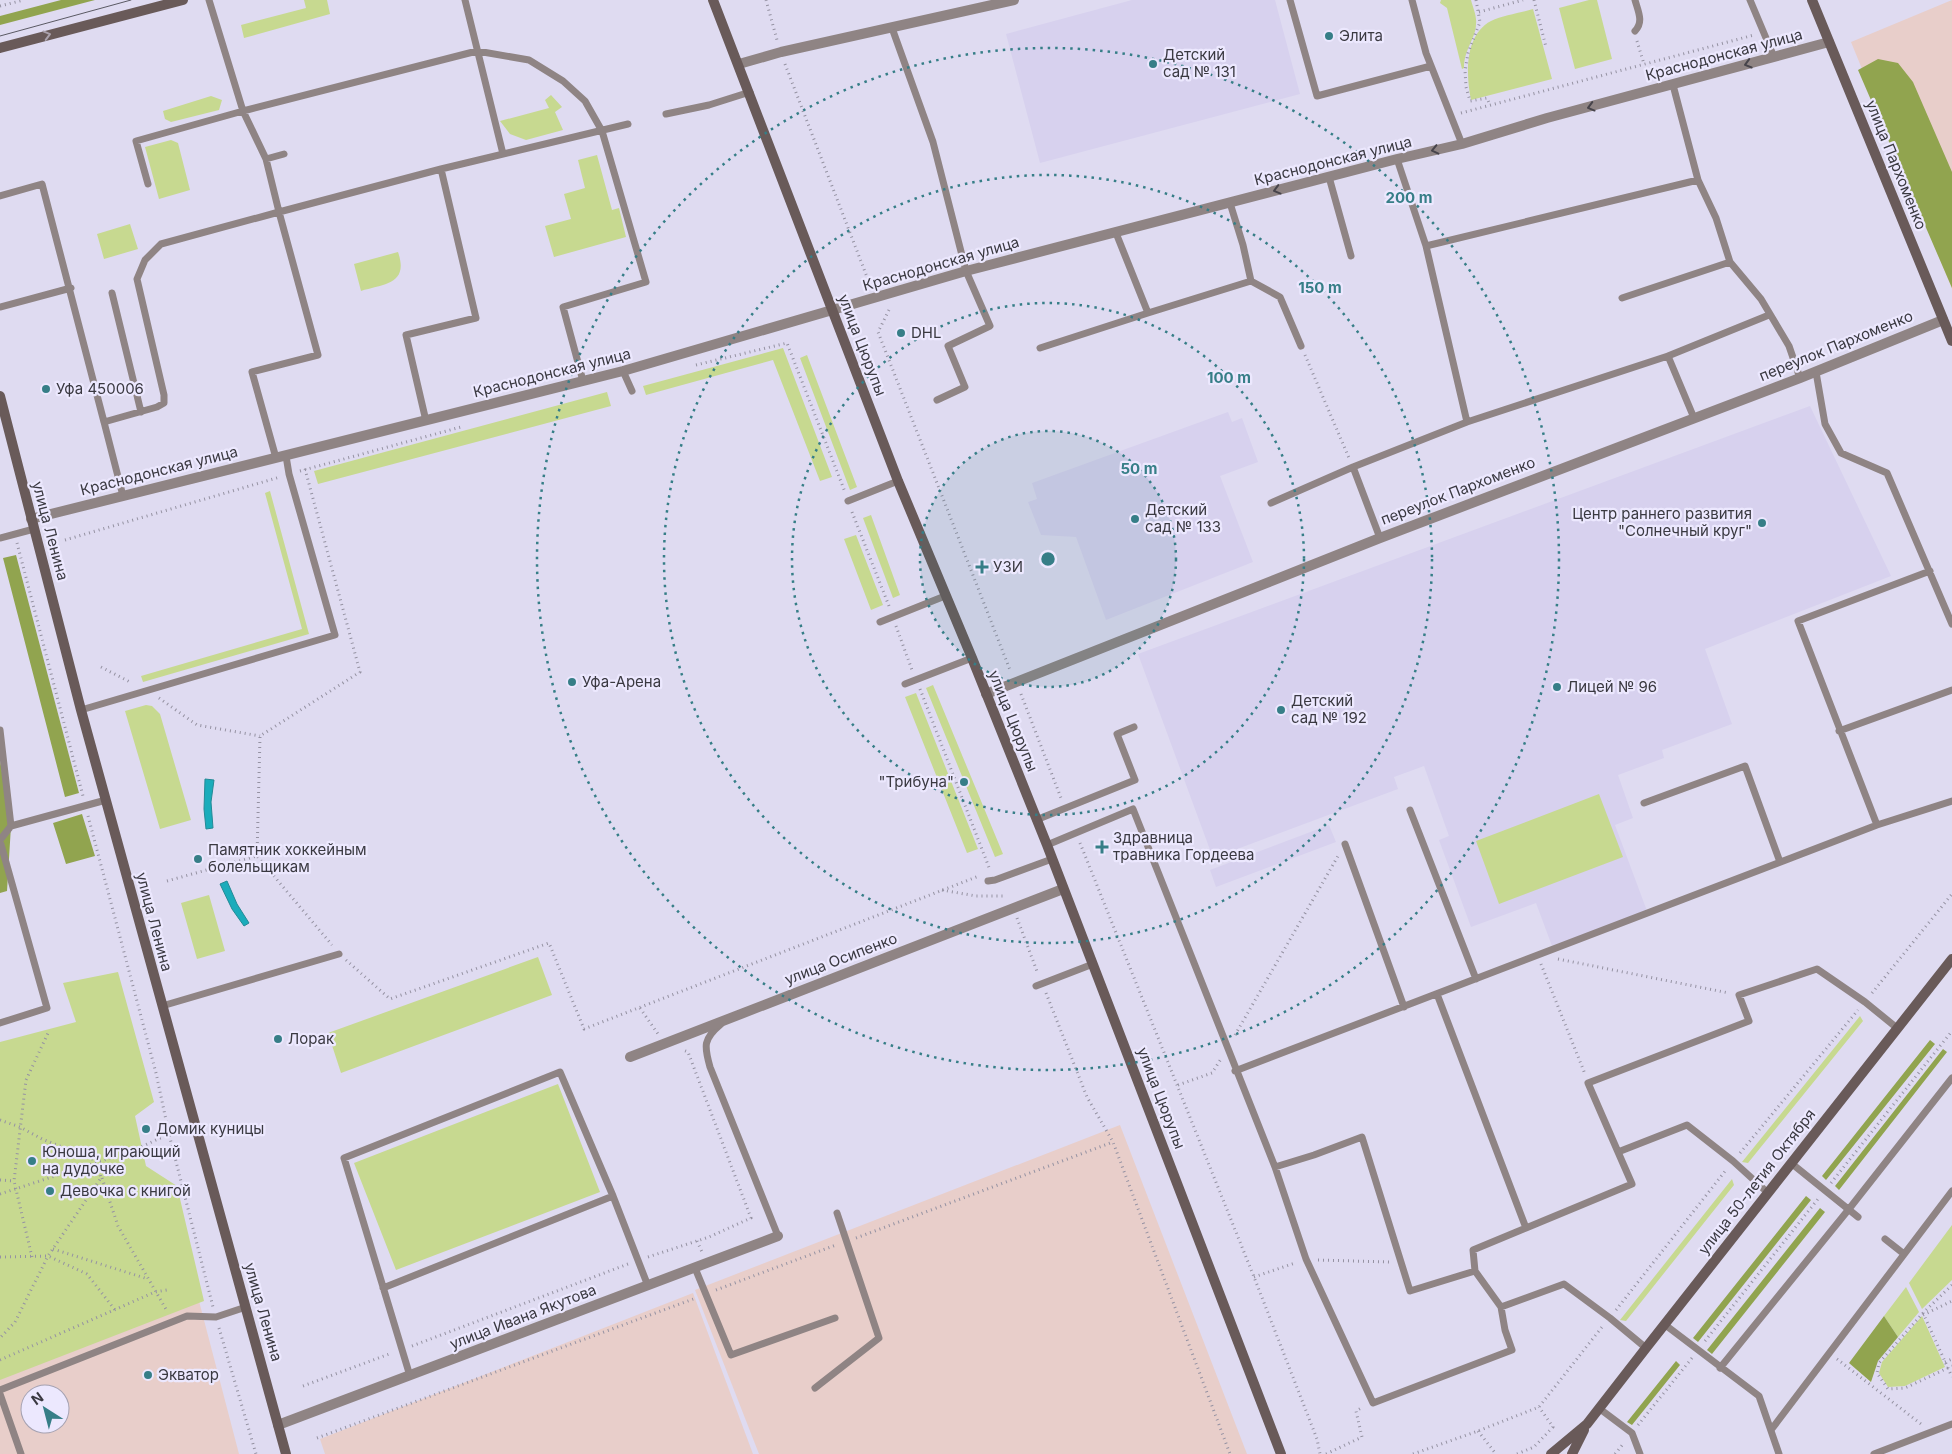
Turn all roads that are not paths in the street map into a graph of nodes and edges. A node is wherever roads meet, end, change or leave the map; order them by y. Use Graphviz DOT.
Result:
graph roads {
  1 [pos="183,0"];
  2 [pos="209,0"];
  3 [pos="465,0"];
  4 [pos="713,0"];
  5 [pos="1014,0"];
  6 [pos="1290,0"];
  7 [pos="1412,0"];
  8 [pos="1635,0"];
  9 [pos="1750,0"];
  10 [pos="1812,0"];
  11 [pos="892,28"];
  12 [pos="1635,32"];
  13 [pos="1829,42"];
  14 [pos="0,48"];
  15 [pos="477,50"];
  16 [pos="1774,57"];
  17 [pos="739,64"];
  18 [pos="1430,66"];
  19 [pos="1673,85"];
  20 [pos="750,92"];
  21 [pos="243,111"];
  22 [pos="666,114"];
  23 [pos="628,124"];
  24 [pos="602,131"];
  25 [pos="1462,144"];
  26 [pos="284,154"];
  27 [pos="503,154"];
  28 [pos="266,159"];
  29 [pos="1397,159"];
  30 [pos="441,169"];
  31 [pos="1329,177"];
  32 [pos="1698,180"];
  33 [pos="148,184"];
  34 [pos="0,196"];
  35 [pos="1230,203"];
  36 [pos="279,212"];
  37 [pos="1116,233"];
  38 [pos="1426,246"];
  39 [pos="1351,256"];
  40 [pos="1730,262"];
  41 [pos="966,271"];
  42 [pos="1250,281"];
  43 [pos="70,288"];
  44 [pos="112,293"];
  45 [pos="1622,298"];
  46 [pos="0,308"];
  47 [pos="832,311"];
  48 [pos="1148,313"];
  49 [pos="1769,315"];
  50 [pos="1943,320"];
  51 [pos="1952,341"];
  52 [pos="1301,346"];
  53 [pos="1040,348"];
  54 [pos="1668,356"];
  55 [pos="623,371"];
  56 [pos="1816,372"];
  57 [pos="1800,378"];
  58 [pos="583,381"];
  59 [pos="632,391"];
  60 [pos="0,396"];
  61 [pos="937,400"];
  62 [pos="141,412"];
  63 [pos="1694,418"];
  64 [pos="426,421"];
  65 [pos="104,422"];
  66 [pos="1467,422"];
  67 [pos="281,457"];
  68 [pos="1353,467"];
  69 [pos="898,481"];
  70 [pos="123,496"];
  71 [pos="848,501"];
  72 [pos="1271,503"];
  73 [pos="32,524"];
  74 [pos="0,538"];
  75 [pos="1380,538"];
  76 [pos="1930,572"];
  77 [pos="945,596"];
  78 [pos="880,622"];
  79 [pos="1952,624"];
  80 [pos="972,658"];
  81 [pos="905,684"];
  82 [pos="1952,690"];
  83 [pos="986,694"];
  84 [pos="82,710"];
  85 [pos="1134,727"];
  86 [pos="0,730"];
  87 [pos="1839,731"];
  88 [pos="106,800"];
  89 [pos="1952,801"];
  90 [pos="1644,803"];
  91 [pos="1410,810"];
  92 [pos="1036,820"];
  93 [pos="1877,825"];
  94 [pos="11,826"];
  95 [pos="0,840"];
  96 [pos="1345,844"];
  97 [pos="1047,845"];
  98 [pos="1052,860"];
  99 [pos="1780,862"];
  100 [pos="992,880"];
  101 [pos="1063,890"];
  102 [pos="339,954"];
  103 [pos="1952,959"];
  104 [pos="1093,964"];
  105 [pos="1476,979"];
  106 [pos="1039,985"];
  107 [pos="1437,994"];
  108 [pos="162,1006"];
  109 [pos="1404,1006"];
  110 [pos="727,1019"];
  111 [pos="0,1023"];
  112 [pos="1897,1028"];
  113 [pos="630,1056"];
  114 [pos="1235,1071"];
  115 [pos="1952,1078"];
  116 [pos="1618,1152"];
  117 [pos="1791,1163"];
  118 [pos="1275,1167"];
  119 [pos="1952,1191"];
  120 [pos="1768,1193"];
  121 [pos="613,1196"];
  122 [pos="1849,1209"];
  123 [pos="836,1213"];
  124 [pos="1858,1217"];
  125 [pos="1526,1228"];
  126 [pos="778,1236"];
  127 [pos="1885,1238"];
  128 [pos="1904,1254"];
  129 [pos="695,1268"];
  130 [pos="1475,1271"];
  131 [pos="648,1286"];
  132 [pos="383,1288"];
  133 [pos="246,1307"];
  134 [pos="1502,1307"];
  135 [pos="835,1318"];
  136 [pos="1664,1324"];
  137 [pos="1646,1348"];
  138 [pos="1720,1368"];
  139 [pos="410,1376"];
  140 [pos="815,1388"];
  141 [pos="0,1392"];
  142 [pos="1600,1409"];
  143 [pos="1587,1424"];
  144 [pos="1952,1424"];
  145 [pos="278,1425"];
  146 [pos="1771,1430"];
  147 [pos="21,1454"];
  148 [pos="286,1454"];
  149 [pos="1281,1454"];
  150 [pos="1552,1454"];
  151 [pos="1572,1454"];
  152 [pos="1640,1454"];
  153 [pos="1779,1454"];
  154 [pos="1874,1454"];
  14 -- 1 [label="main road, one-way"];
  2 -- 21 [label="lane"];
  3 -- 15 [label="lane"];
  4 -- 17 [label="main road, улица Цюрупы"];
  5 -- 11 [label="street"];
  6 -- 18 [label="lane"];
  7 -- 18 [label="lane"];
  8 -- 12 [label="lane"];
  9 -- 16 [label="lane"];
  10 -- 13 [label="main road, улица Пархоменко"];
  11 -- 17 [label="street"];
  11 -- 41 [label="lane"];
  13 -- 16 [label="street, Краснодонская улица"];
  13 -- 50 [label="main road, улица Пархоменко"];
  15 -- 21 [label="lane"];
  15 -- 24 [label="lane"];
  15 -- 27 [label="lane"];
  16 -- 19 [label="street, Краснодонская улица, one-way"];
  17 -- 20 [label="main road, улица Цюрупы"];
  18 -- 25 [label="lane"];
  19 -- 25 [label="street, Краснодонская улица, one-way"];
  19 -- 32 [label="lane"];
  20 -- 22 [label="lane"];
  20 -- 47 [label="main road, улица Цюрупы"];
  21 -- 28 [label="lane"];
  21 -- 33 [label="lane"];
  23 -- 24 [label="lane"];
  24 -- 27 [label="lane"];
  24 -- 58 [label="lane"];
  25 -- 29 [label="street, Краснодонская улица, one-way"];
  26 -- 28 [label="lane"];
  27 -- 30 [label="lane"];
  28 -- 36 [label="lane"];
  29 -- 31 [label="street, Краснодонская улица"];
  29 -- 38 [label="lane"];
  30 -- 36 [label="lane"];
  30 -- 64 [label="lane"];
  31 -- 35 [label="street, Краснодонская улица, one-way"];
  31 -- 39 [label="lane"];
  32 -- 38 [label="lane"];
  32 -- 40 [label="lane"];
  34 -- 43 [label="lane"];
  35 -- 37 [label="street, Краснодонская улица"];
  35 -- 42 [label="lane"];
  36 -- 62 [label="lane"];
  36 -- 67 [label="lane"];
  37 -- 41 [label="street, Краснодонская улица"];
  37 -- 48 [label="lane"];
  38 -- 66 [label="lane"];
  40 -- 45 [label="lane"];
  40 -- 49 [label="lane"];
  41 -- 47 [label="street, Краснодонская улица"];
  41 -- 61 [label="lane"];
  42 -- 48 [label="lane"];
  42 -- 52 [label="lane"];
  43 -- 46 [label="lane"];
  43 -- 65 [label="lane"];
  44 -- 62 [label="lane"];
  47 -- 55 [label="street, Краснодонская улица"];
  47 -- 69 [label="main road, улица Цюрупы"];
  48 -- 53 [label="lane"];
  49 -- 54 [label="lane"];
  49 -- 57 [label="lane"];
  50 -- 51 [label="main road, улица Пархоменко"];
  50 -- 56 [label="street, переулок Пархоменко"];
  54 -- 63 [label="lane"];
  54 -- 66 [label="lane"];
  55 -- 58 [label="street, Краснодонская улица"];
  55 -- 59 [label="lane"];
  56 -- 57 [label="street, переулок Пархоменко"];
  56 -- 76 [label="lane"];
  57 -- 63 [label="street, переулок Пархоменко"];
  58 -- 64 [label="street, Краснодонская улица"];
  60 -- 73 [label="main road, улица Ленина"];
  62 -- 65 [label="lane"];
  63 -- 75 [label="street, переулок Пархоменко"];
  64 -- 67 [label="street, Краснодонская улица"];
  65 -- 70 [label="lane"];
  66 -- 68 [label="lane"];
  67 -- 70 [label="street, Краснодонская улица"];
  67 -- 84 [label="lane"];
  68 -- 72 [label="lane"];
  68 -- 75 [label="lane"];
  69 -- 71 [label="lane"];
  69 -- 77 [label="main road, улица Цюрупы"];
  70 -- 73 [label="street, Краснодонская улица"];
  73 -- 74 [label="lane"];
  73 -- 84 [label="main road, улица Ленина"];
  75 -- 83 [label="street, переулок Пархоменко"];
  76 -- 79 [label="lane"];
  76 -- 87 [label="lane"];
  77 -- 78 [label="lane"];
  77 -- 80 [label="main road, улица Цюрупы"];
  80 -- 81 [label="lane"];
  80 -- 83 [label="main road, улица Цюрупы"];
  82 -- 87 [label="lane"];
  83 -- 92 [label="main road, улица Цюрупы"];
  84 -- 88 [label="main road, улица Ленина"];
  85 -- 92 [label="lane"];
  86 -- 94 [label="lane"];
  87 -- 93 [label="lane"];
  88 -- 94 [label="lane"];
  88 -- 108 [label="main road, улица Ленина"];
  89 -- 93 [label="lane"];
  90 -- 99 [label="lane"];
  91 -- 105 [label="lane"];
  92 -- 97 [label="main road, улица Цюрупы"];
  93 -- 99 [label="lane"];
  94 -- 95 [label="lane"];
  95 -- 111 [label="lane"];
  96 -- 109 [label="lane"];
  97 -- 98 [label="main road, улица Цюрупы"];
  97 -- 114 [label="lane"];
  98 -- 100 [label="lane"];
  98 -- 101 [label="main road, улица Цюрупы"];
  99 -- 105 [label="lane"];
  101 -- 104 [label="main road, улица Цюрупы"];
  101 -- 110 [label="street, улица Осипенко"];
  102 -- 108 [label="lane"];
  103 -- 112 [label="main road, улица 50-летия Октября"];
  104 -- 106 [label="lane"];
  104 -- 149 [label="main road, улица Цюрупы"];
  105 -- 107 [label="lane"];
  107 -- 109 [label="lane"];
  107 -- 125 [label="lane"];
  108 -- 133 [label="main road, улица Ленина"];
  109 -- 114 [label="lane"];
  110 -- 113 [label="street, улица Осипенко"];
  110 -- 126 [label="lane"];
  112 -- 116 [label="lane"];
  112 -- 117 [label="main road, улица 50-летия Октября"];
  114 -- 118 [label="lane"];
  115 -- 122 [label="lane"];
  116 -- 120 [label="lane"];
  116 -- 125 [label="lane"];
  117 -- 120 [label="main road, улица 50-летия Октября"];
  117 -- 122 [label="lane"];
  118 -- 130 [label="lane"];
  118 -- 134 [label="lane"];
  119 -- 128 [label="lane"];
  120 -- 136 [label="main road, улица 50-летия Октября"];
  121 -- 131 [label="lane"];
  121 -- 132 [label="lane"];
  121 -- 132 [label="lane"];
  122 -- 124 [label="lane"];
  122 -- 138 [label="lane"];
  123 -- 140 [label="lane"];
  125 -- 130 [label="lane"];
  126 -- 129 [label="street, улица Ивана Якутова"];
  127 -- 128 [label="lane"];
  128 -- 146 [label="lane"];
  129 -- 131 [label="street, улица Ивана Якутова"];
  129 -- 135 [label="lane"];
  130 -- 134 [label="lane"];
  131 -- 139 [label="street, улица Ивана Якутова"];
  132 -- 139 [label="lane"];
  133 -- 141 [label="lane"];
  133 -- 145 [label="main road, улица Ленина"];
  134 -- 137 [label="lane"];
  136 -- 137 [label="main road, улица 50-летия Октября"];
  136 -- 138 [label="lane"];
  137 -- 142 [label="main road, улица 50-летия Октября"];
  138 -- 146 [label="lane"];
  139 -- 145 [label="street, улица Ивана Якутова"];
  141 -- 147 [label="lane"];
  142 -- 143 [label="main road, улица 50-летия Октября"];
  142 -- 152 [label="lane"];
  143 -- 150 [label="main road, улица 50-летия Октября"];
  143 -- 151 [label="main road, улица 50-летия Октября"];
  144 -- 154 [label="lane"];
  145 -- 148 [label="main road, улица Ленина"];
  146 -- 153 [label="lane"];
}
